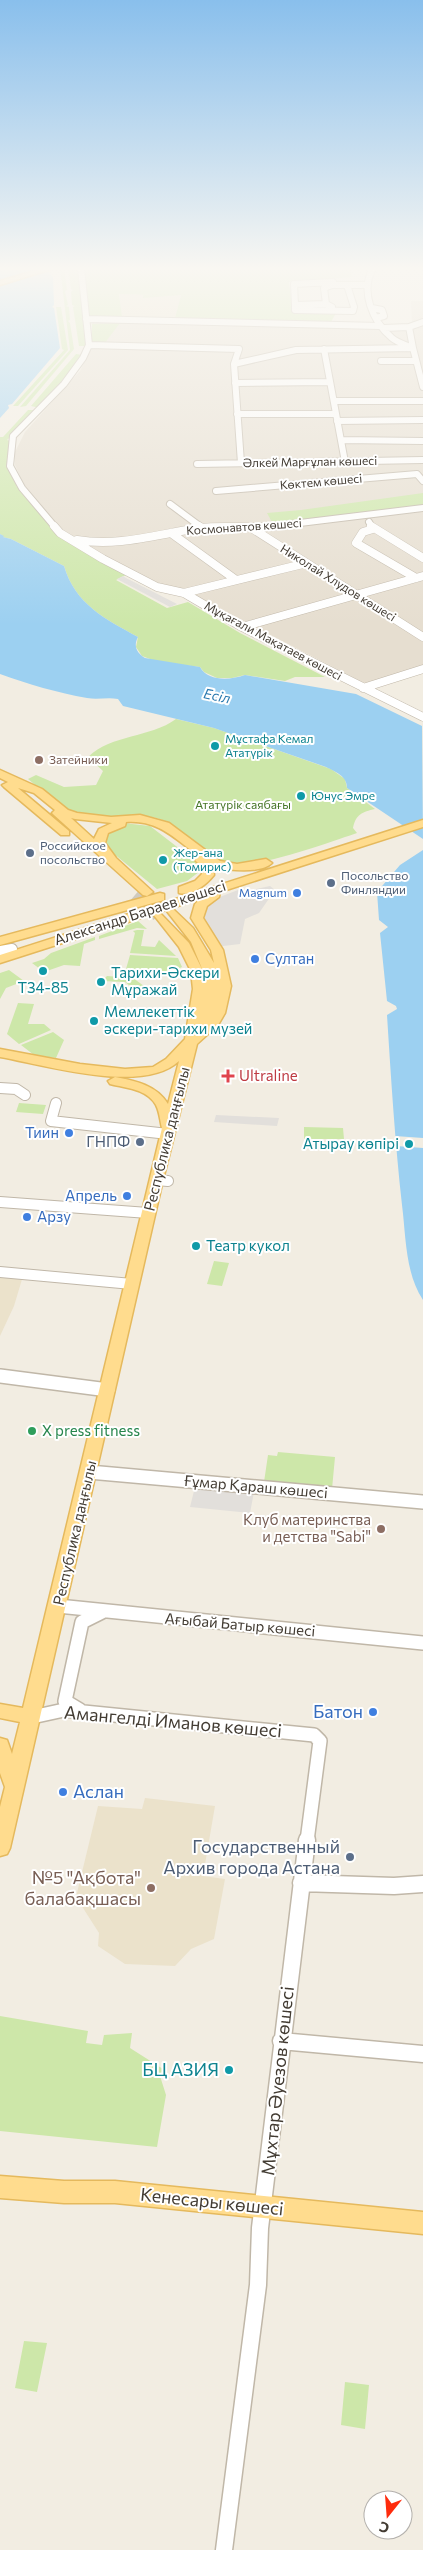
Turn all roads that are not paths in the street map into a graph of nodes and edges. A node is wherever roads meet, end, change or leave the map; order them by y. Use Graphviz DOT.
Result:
graph roads {
  1 [pos="61,387"];
  2 [pos="235,387"];
  3 [pos="331,387"];
  4 [pos="334,401"];
  5 [pos="423,401"];
  6 [pos="238,414"];
  7 [pos="336,417"];
  8 [pos="423,420"];
  9 [pos="341,440"];
  10 [pos="423,441"];
  11 [pos="423,460"];
  12 [pos="345,462"];
  13 [pos="241,463"];
  14 [pos="197,464"];
  15 [pos="423,481"];
  16 [pos="216,491"];
  17 [pos="170,504"];
  18 [pos="422,509"];
  19 [pos="360,516"];
  20 [pos="202,528"];
  21 [pos="253,529"];
  22 [pos="373,529"];
  23 [pos="171,533"];
  24 [pos="66,537"];
  25 [pos="100,544"];
  26 [pos="91,551"];
  27 [pos="423,558"];
  28 [pos="307,562"];
  29 [pos="420,577"];
  30 [pos="236,580"];
  31 [pos="184,593"];
  32 [pos="356,593"];
  33 [pos="242,626"];
  34 [pos="423,637"];
  35 [pos="423,669"];
  36 [pos="363,688"];
  37 [pos="423,717"];
  38 [pos="0,773"];
  39 [pos="0,781"];
  40 [pos="16,781"];
  41 [pos="423,822"];
  42 [pos="331,852"];
  43 [pos="114,864"];
  44 [pos="221,887"];
  45 [pos="147,892"];
  46 [pos="162,896"];
  47 [pos="134,900"];
  48 [pos="171,911"];
  49 [pos="158,915"];
  50 [pos="102,920"];
  51 [pos="0,941"];
  52 [pos="4,951"];
  53 [pos="0,959"];
  54 [pos="192,1037"];
  55 [pos="0,1054"];
  56 [pos="0,1058"];
  57 [pos="0,1062"];
  58 [pos="0,1088"];
  59 [pos="25,1095"];
  60 [pos="56,1103"];
  61 [pos="168,1126"];
  62 [pos="0,1202"];
  63 [pos="148,1213"];
  64 [pos="0,1272"];
  65 [pos="132,1284"];
  66 [pos="0,1376"];
  67 [pos="108,1390"];
  68 [pos="89,1472"];
  69 [pos="423,1502"];
  70 [pos="58,1604"];
  71 [pos="104,1612"];
  72 [pos="423,1643"];
  73 [pos="0,1711"];
  74 [pos="90,1713"];
  75 [pos="32,1717"];
  76 [pos="0,1719"];
  77 [pos="314,1735"];
  78 [pos="0,1745"];
  79 [pos="14,1787"];
  80 [pos="0,1848"];
  81 [pos="301,1883"];
  82 [pos="423,1884"];
  83 [pos="280,2040"];
  84 [pos="423,2054"];
  85 [pos="0,2187"];
  86 [pos="263,2207"];
  87 [pos="423,2223"];
  88 [pos="224,2550"];
  1 -- 24 [label="street"];
  2 -- 6 [label="street"];
  3 -- 4 [label="street"];
  4 -- 5 [label="street"];
  4 -- 7 [label="street"];
  6 -- 7 [label="street"];
  6 -- 13 [label="street"];
  7 -- 8 [label="street"];
  7 -- 9 [label="street"];
  9 -- 10 [label="street"];
  9 -- 12 [label="street"];
  11 -- 12 [label="street, Әлкей Марғұлан көшесі"];
  12 -- 13 [label="street, Әлкей Марғұлан көшесі"];
  13 -- 14 [label="street, Әлкей Марғұлан көшесі"];
  15 -- 16 [label="street, Көктем көшесі"];
  17 -- 20 [label="street"];
  18 -- 19 [label="street, Космонавтов көшесі"];
  19 -- 21 [label="street, Космонавтов көшесі"];
  19 -- 22 [label="street"];
  20 -- 21 [label="street, Космонавтов көшесі"];
  20 -- 23 [label="street, Космонавтов көшесі"];
  21 -- 28 [label="street, Николай Хлудов көшесі"];
  22 -- 27 [label="street"];
  22 -- 29 [label="street"];
  23 -- 25 [label="street, Космонавтов көшесі"];
  23 -- 30 [label="street"];
  24 -- 25 [label="street, Космонавтов көшесі"];
  24 -- 26 [label="street"];
  25 -- 26 [label="street"];
  26 -- 31 [label="street"];
  28 -- 30 [label="street"];
  28 -- 32 [label="street, Николай Хлудов көшесі"];
  29 -- 32 [label="street"];
  30 -- 31 [label="street"];
  31 -- 33 [label="street, Мұқағали Мақатаев көшесі"];
  32 -- 33 [label="street"];
  32 -- 34 [label="street, Николай Хлудов көшесі"];
  33 -- 36 [label="street, Мұқағали Мақатаев көшесі"];
  35 -- 36 [label="street"];
  36 -- 37 [label="street, Мұқағали Мақатаев көшесі"];
  38 -- 40 [label="main road"];
  39 -- 47 [label="main road"];
  40 -- 42 [label="main road"];
  40 -- 43 [label="main road"];
  41 -- 42 [label="main road, Александр Бараев көшесі"];
  42 -- 44 [label="main road, Александр Бараев көшесі"];
  43 -- 45 [label="main road"];
  43 -- 46 [label="main road"];
  44 -- 46 [label="main road"];
  44 -- 50 [label="main road"];
  44 -- 53 [label="main road, Александр Бараев көшесі"];
  44 -- 54 [label="main road"];
  46 -- 47 [label="main road"];
  47 -- 50 [label="main road"];
  47 -- 51 [label="main road"];
  48 -- 54 [label="main road, Республика даңғылы"];
  49 -- 54 [label="main road, Республика даңғылы"];
  50 -- 52 [label="main road"];
  54 -- 55 [label="main road"];
  54 -- 61 [label="main road, Республика даңғылы"];
  56 -- 61 [label="main road"];
  57 -- 61 [label="main road"];
  58 -- 59 [label="street"];
  60 -- 61 [label="street"];
  61 -- 63 [label="main road, Республика даңғылы"];
  62 -- 63 [label="street"];
  63 -- 65 [label="main road, Республика даңғылы"];
  64 -- 65 [label="street"];
  65 -- 67 [label="main road, Республика даңғылы"];
  66 -- 67 [label="street"];
  67 -- 68 [label="main road, Республика даңғылы"];
  68 -- 69 [label="street, Ғұмар Қараш көшесі"];
  68 -- 70 [label="main road, Республика даңғылы"];
  70 -- 71 [label="street, Ағыбай Батыр көшесі"];
  70 -- 75 [label="main road, Республика даңғылы"];
  71 -- 72 [label="street, Ағыбай Батыр көшесі"];
  71 -- 74 [label="street, Республика даңғылы"];
  73 -- 75 [label="main road, Амангелді Иманов көшесі"];
  74 -- 75 [label="street, Амангелді Иманов көшесі"];
  74 -- 77 [label="street, Амангелді Иманов көшесі"];
  75 -- 76 [label="main road, Амангелді Иманов көшесі"];
  75 -- 79 [label="main road, Республика даңғылы"];
  77 -- 81 [label="street, Мұхтар Әуезов көшесі"];
  78 -- 79 [label="main road"];
  79 -- 80 [label="main road, Республика даңғылы"];
  81 -- 82 [label="street"];
  81 -- 83 [label="street, Мұхтар Әуезов көшесі"];
  83 -- 84 [label="street"];
  83 -- 86 [label="street, Мұхтар Әуезов көшесі"];
  85 -- 86 [label="main road, Кенесары көшесі"];
  86 -- 87 [label="main road, Кенесары көшесі"];
  86 -- 88 [label="street, Мұхтар Әуезов көшесі"];
}
